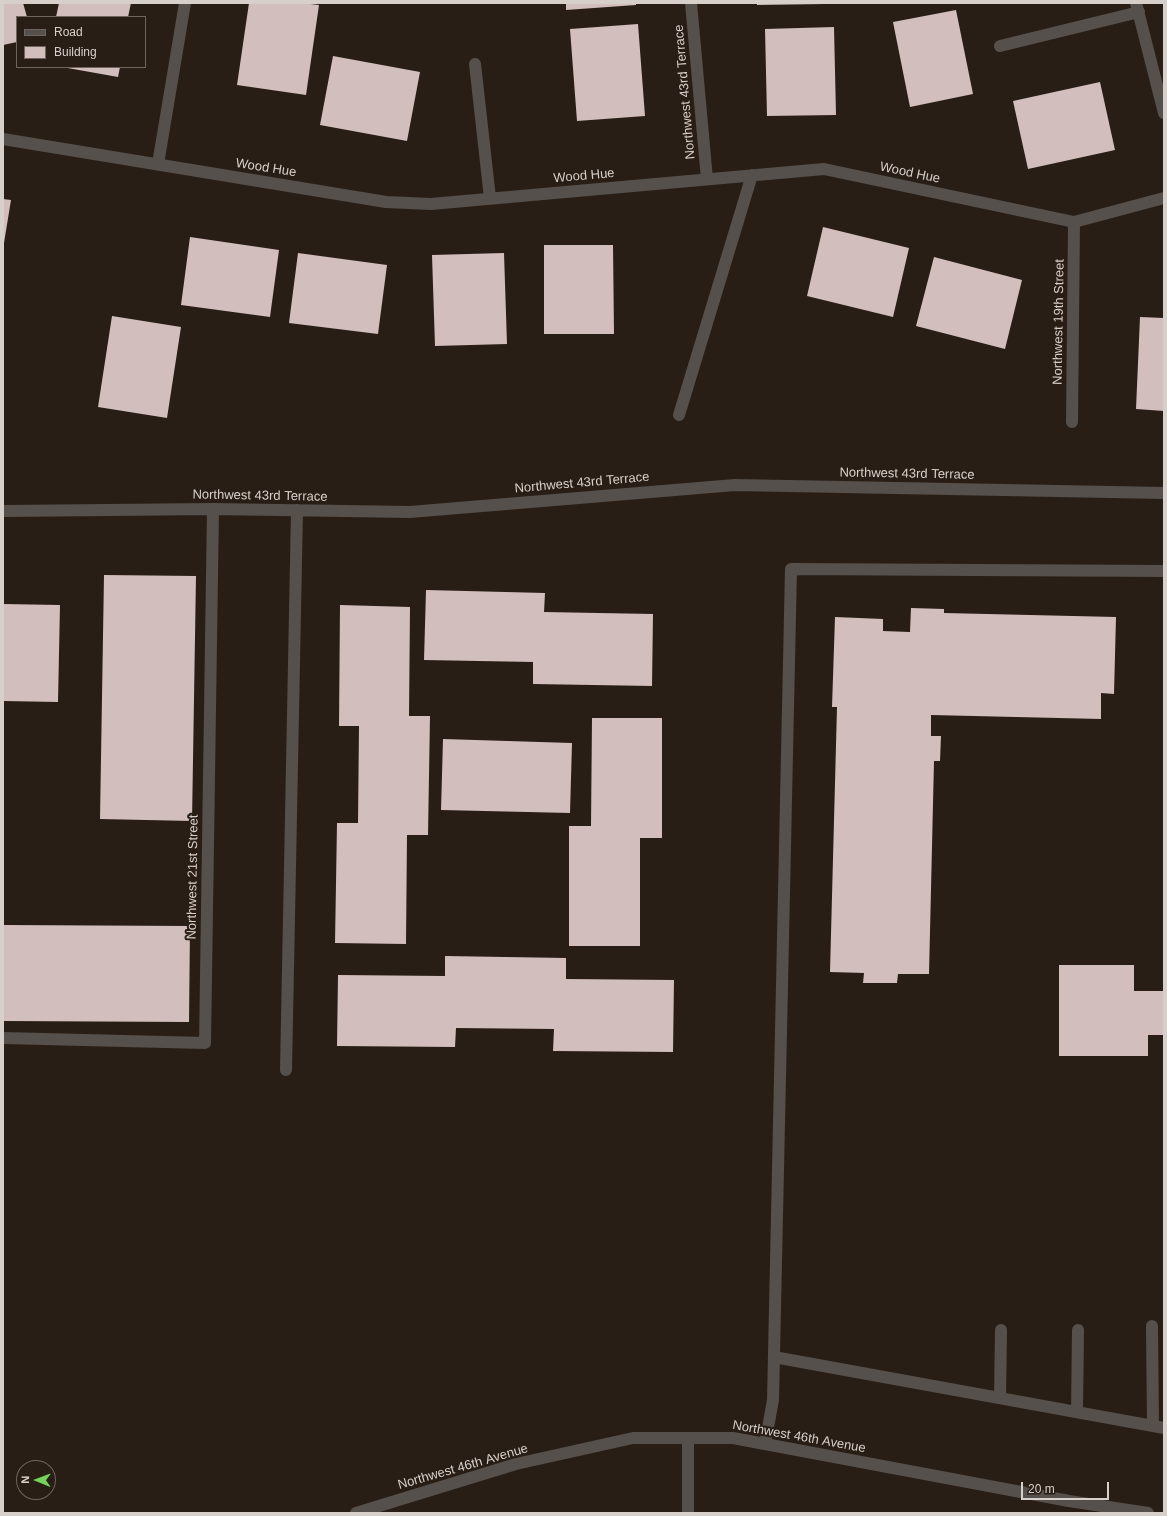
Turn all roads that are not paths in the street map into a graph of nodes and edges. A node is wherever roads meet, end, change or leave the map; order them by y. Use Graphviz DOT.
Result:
graph roads {
  1 [pos="185,3"];
  2 [pos="692,3"];
  3 [pos="1137,8"];
  4 [pos="1000,46"];
  5 [pos="475,64"];
  6 [pos="1164,113"];
  7 [pos="3,138"];
  8 [pos="158,164"];
  9 [pos="752,175"];
  10 [pos="707,179"];
  11 [pos="490,198"];
  12 [pos="1164,198"];
  13 [pos="1074,222"];
  14 [pos="679,415"];
  15 [pos="1072,422"];
  16 [pos="1164,493"];
  17 [pos="213,509"];
  18 [pos="298,510"];
  19 [pos="3,512"];
  20 [pos="1164,571"];
  21 [pos="3,1038"];
  22 [pos="286,1070"];
  23 [pos="1152,1326"];
  24 [pos="1001,1330"];
  25 [pos="1078,1330"];
  26 [pos="774,1357"];
  27 [pos="1000,1398"];
  28 [pos="1077,1412"];
  29 [pos="1158,1427"];
  30 [pos="688,1438"];
  31 [pos="765,1444"];
  32 [pos="375,1510"];
  33 [pos="356,1513"];
  34 [pos="688,1513"];
  35 [pos="1148,1513"];
  1 -- 8 [label="street"];
  2 -- 10 [label="street, Northwest 43rd Terrace"];
  3 -- 4 [label="street"];
  3 -- 6 [label="street"];
  5 -- 11 [label="street"];
  7 -- 8 [label="street, Wood Hue"];
  8 -- 11 [label="street, Wood Hue"];
  9 -- 10 [label="street, Wood Hue"];
  9 -- 13 [label="street, Wood Hue"];
  9 -- 14 [label="street"];
  10 -- 11 [label="street, Wood Hue"];
  12 -- 13 [label="street, Wood Hue"];
  13 -- 15 [label="street, Northwest 19th Street"];
  16 -- 18 [label="street, Northwest 43rd Terrace"];
  17 -- 18 [label="street, Northwest 43rd Terrace"];
  17 -- 19 [label="street, Northwest 43rd Terrace"];
  17 -- 21 [label="street, Northwest 21st Street"];
  18 -- 22 [label="street"];
  20 -- 26 [label="street"];
  23 -- 29 [label="street"];
  24 -- 27 [label="street"];
  25 -- 28 [label="street"];
  26 -- 27 [label="street"];
  26 -- 31 [label="street"];
  27 -- 28 [label="street"];
  28 -- 29 [label="street"];
  30 -- 31 [label="street, Northwest 46th Avenue"];
  30 -- 32 [label="street, Northwest 46th Avenue"];
  30 -- 34 [label="street"];
  31 -- 35 [label="street, Northwest 46th Avenue"];
  32 -- 33 [label="street, Northwest 46th Avenue"];
}
